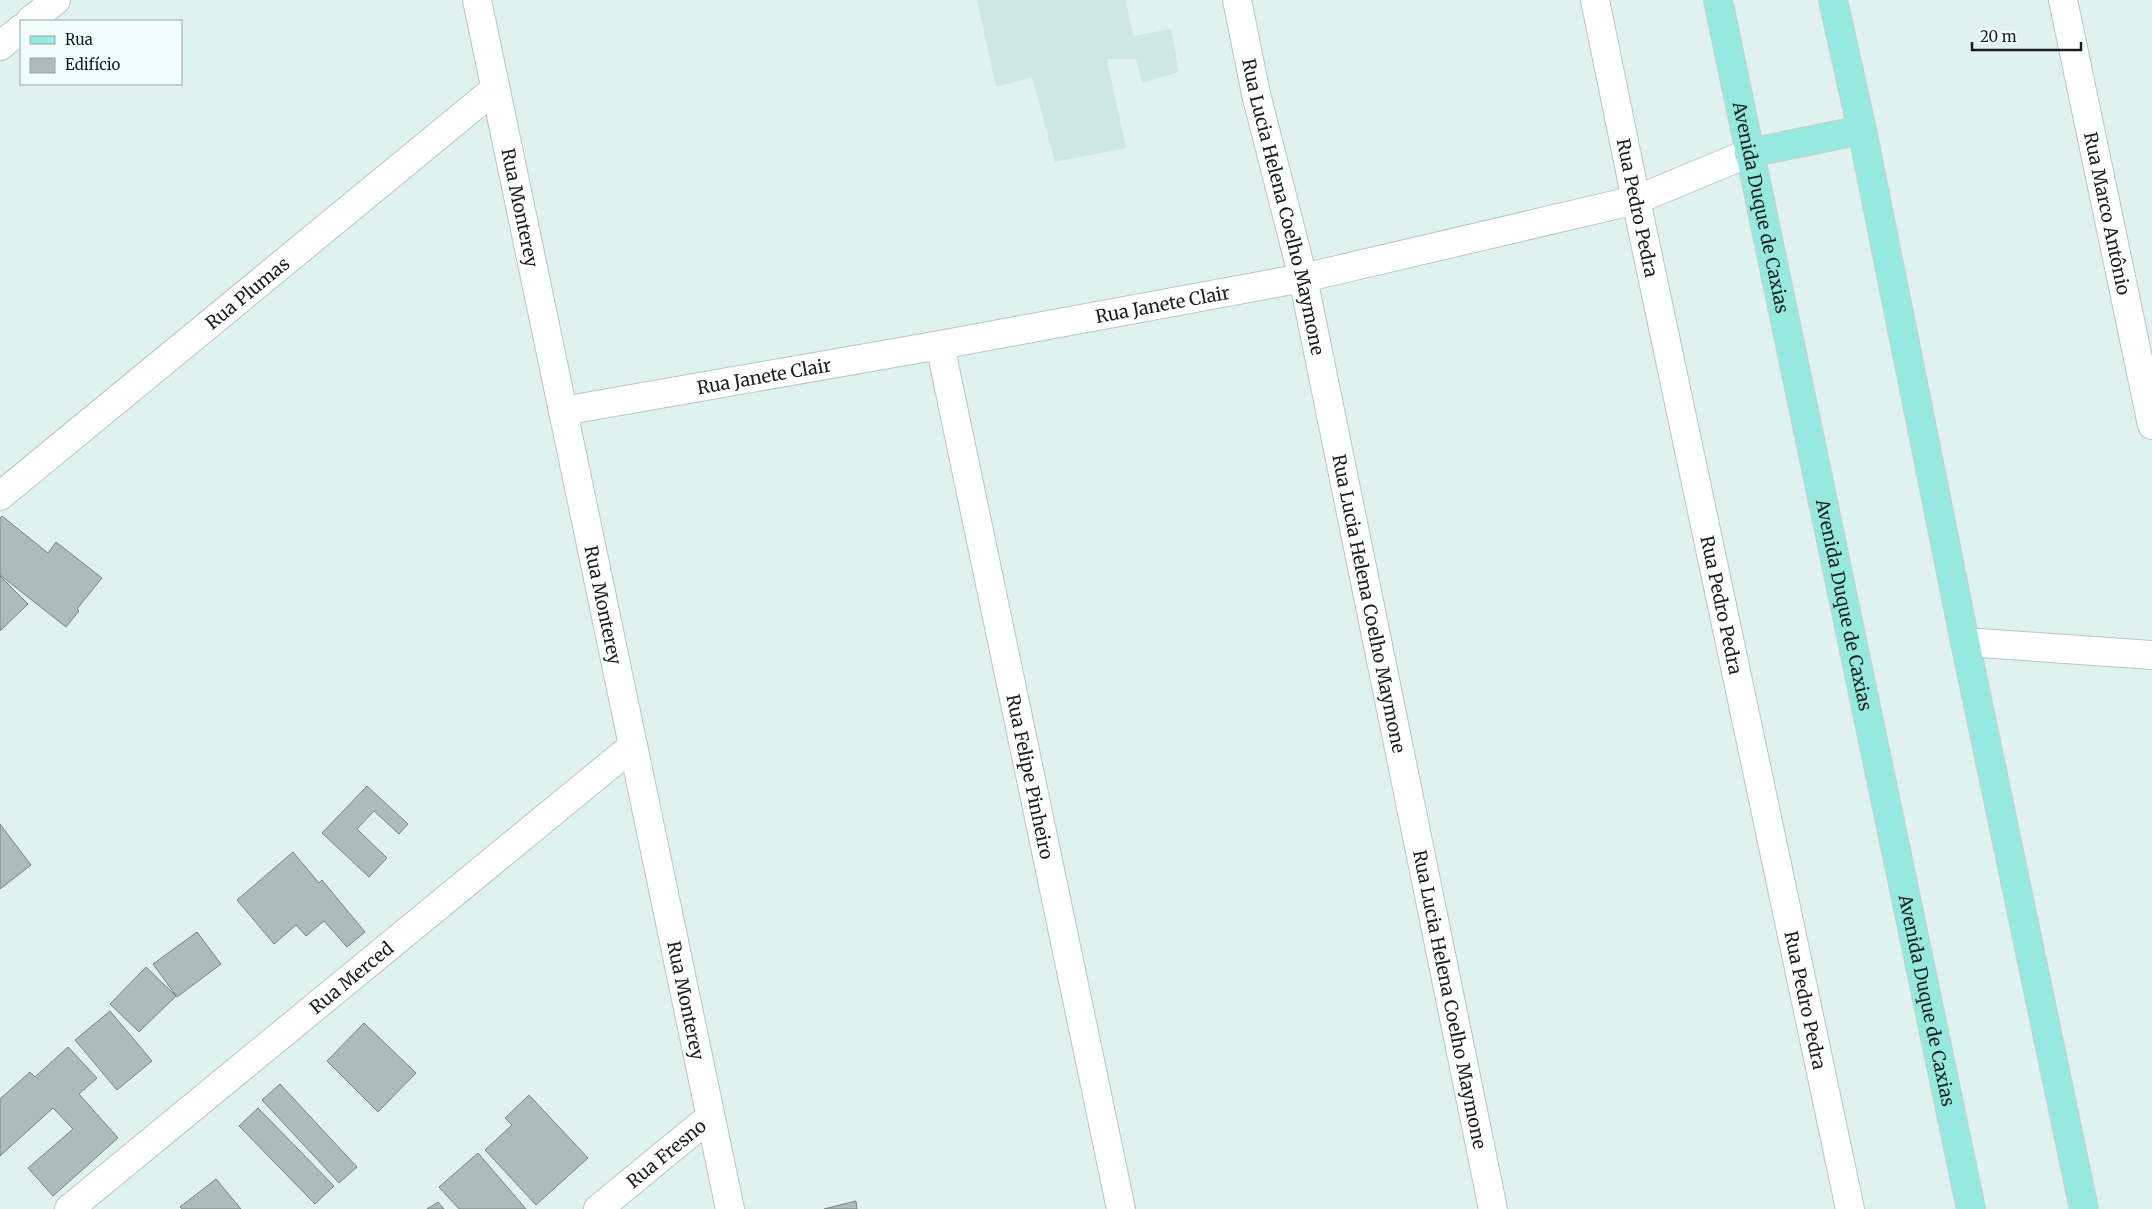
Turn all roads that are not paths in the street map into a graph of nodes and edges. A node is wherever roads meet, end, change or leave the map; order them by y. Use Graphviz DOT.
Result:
graph roads {
  1 [pos="56,0"];
  2 [pos="477,0"];
  3 [pos="1237,0"];
  4 [pos="1595,0"];
  5 [pos="1718,0"];
  6 [pos="1833,0"];
  7 [pos="2063,0"];
  8 [pos="31,20"];
  9 [pos="20,30"];
  10 [pos="0,46"];
  11 [pos="496,89"];
  12 [pos="1862,130"];
  13 [pos="1749,153"];
  14 [pos="1636,200"];
  15 [pos="1302,278"];
  16 [pos="940,345"];
  17 [pos="563,411"];
  18 [pos="2152,425"];
  19 [pos="0,496"];
  20 [pos="1965,642"];
  21 [pos="2152,655"];
  22 [pos="632,746"];
  23 [pos="710,1117"];
  24 [pos="69,1209"];
  25 [pos="598,1209"];
  26 [pos="730,1209"];
  27 [pos="1121,1209"];
  28 [pos="1493,1209"];
  29 [pos="1850,1209"];
  30 [pos="1971,1209"];
  31 [pos="2084,1209"];
  1 -- 8 [label="street"];
  2 -- 11 [label="street, Rua Monterey"];
  3 -- 15 [label="street, Rua Lucia Helena Coelho Maymone"];
  4 -- 14 [label="street, Rua Pedro Pedra"];
  5 -- 13 [label="main road, Avenida Duque de Caxias"];
  6 -- 12 [label="main road"];
  7 -- 18 [label="street, Rua Marco Antônio"];
  9 -- 10 [label="street"];
  11 -- 17 [label="street, Rua Monterey"];
  11 -- 19 [label="street, Rua Plumas"];
  12 -- 13 [label="main road"];
  12 -- 20 [label="main road"];
  13 -- 14 [label="street, Rua Janete Clair"];
  13 -- 30 [label="main road, Avenida Duque de Caxias"];
  14 -- 15 [label="street, Rua Janete Clair"];
  14 -- 29 [label="street, Rua Pedro Pedra"];
  15 -- 16 [label="street, Rua Janete Clair"];
  15 -- 28 [label="street, Rua Lucia Helena Coelho Maymone"];
  16 -- 17 [label="street, Rua Janete Clair"];
  16 -- 27 [label="street, Rua Felipe Pinheiro"];
  17 -- 22 [label="street, Rua Monterey"];
  20 -- 21 [label="street"];
  20 -- 31 [label="main road"];
  22 -- 23 [label="street, Rua Monterey"];
  22 -- 24 [label="street, Rua Merced"];
  23 -- 25 [label="street, Rua Fresno"];
  23 -- 26 [label="street, Rua Monterey"];
}
